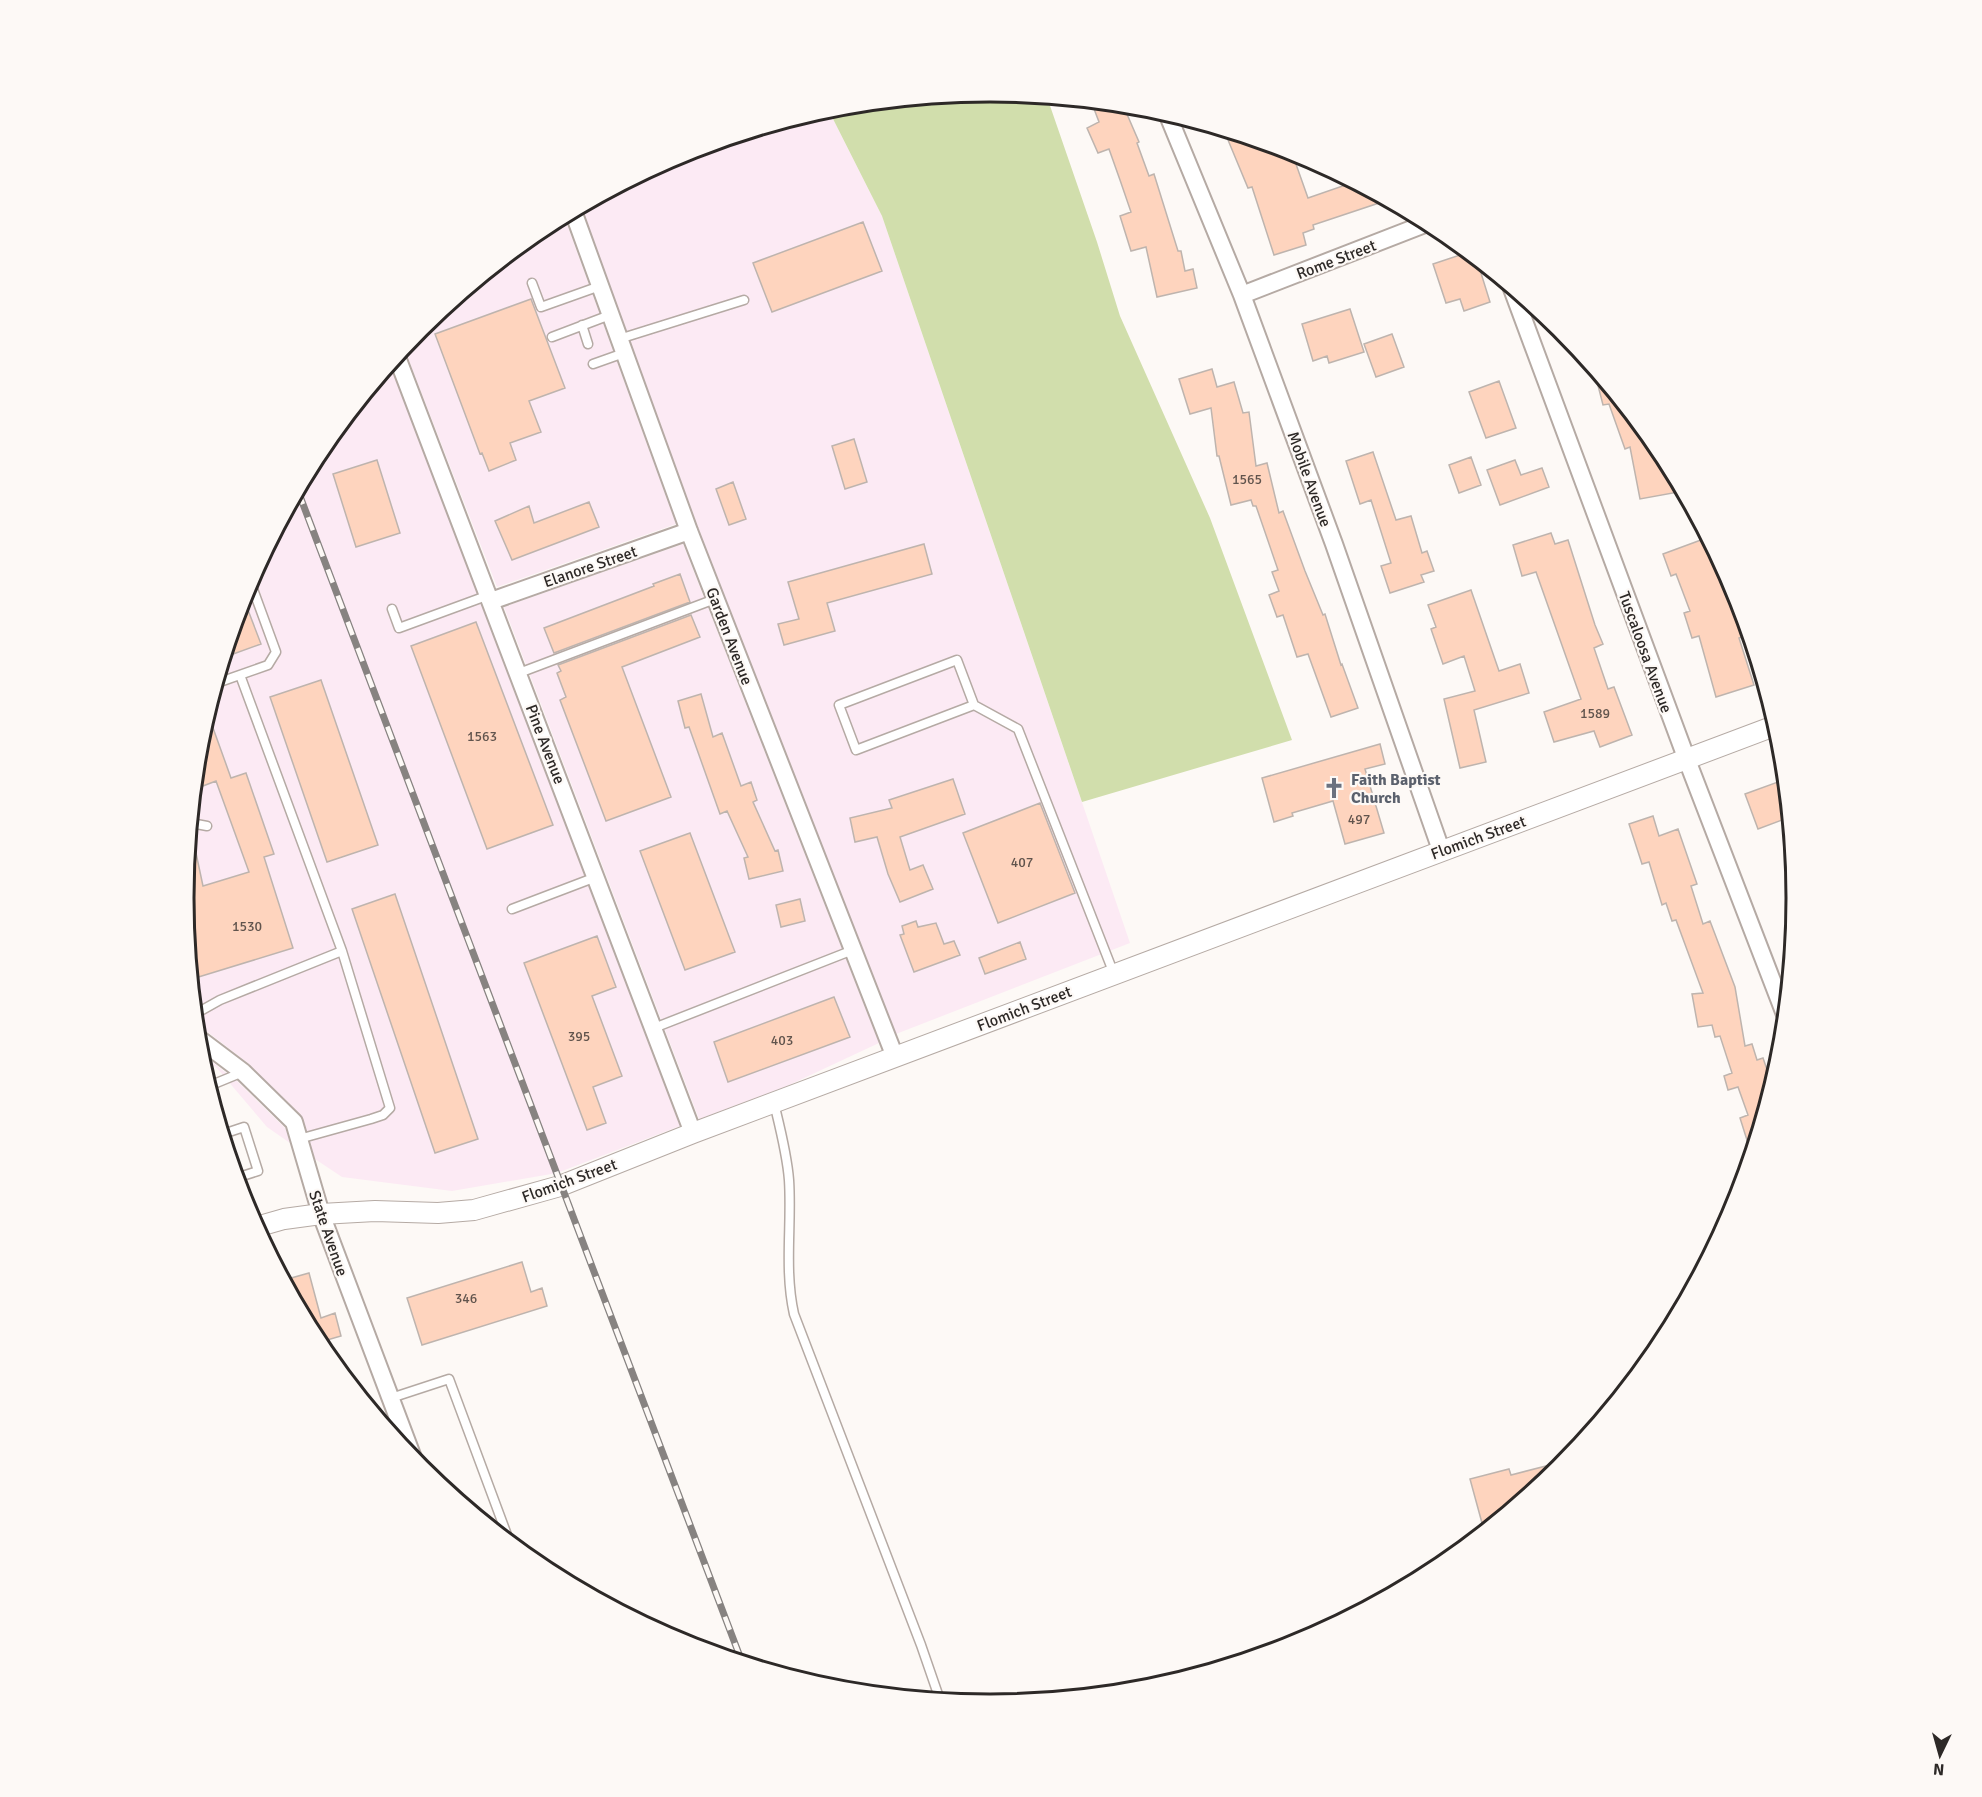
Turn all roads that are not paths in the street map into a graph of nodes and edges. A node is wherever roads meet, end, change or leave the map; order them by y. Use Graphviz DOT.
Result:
graph roads {
  1 [pos="1171,123"];
  2 [pos="576,219"];
  3 [pos="1418,227"];
  4 [pos="532,283"];
  5 [pos="600,285"];
  6 [pos="1242,295"];
  7 [pos="744,300"];
  8 [pos="1516,300"];
  9 [pos="610,315"];
  10 [pos="582,325"];
  11 [pos="552,337"];
  12 [pos="588,344"];
  13 [pos="621,346"];
  14 [pos="593,364"];
  15 [pos="400,365"];
  16 [pos="689,531"];
  17 [pos="255,594"];
  18 [pos="490,598"];
  19 [pos="715,599"];
  20 [pos="392,609"];
  21 [pos="519,673"];
  22 [pos="240,675"];
  23 [pos="226,680"];
  24 [pos="974,705"];
  25 [pos="1769,729"];
  26 [pos="1687,760"];
  27 [pos="198,824"];
  28 [pos="207,826"];
  29 [pos="1441,850"];
  30 [pos="596,877"];
  31 [pos="512,909"];
  32 [pos="852,950"];
  33 [pos="342,951"];
  34 [pos="1114,974"];
  35 [pos="1781,1003"];
  36 [pos="202,1010"];
  37 [pos="654,1028"];
  38 [pos="209,1046"];
  39 [pos="895,1057"];
  40 [pos="243,1072"];
  41 [pos="217,1083"];
  42 [pos="774,1102"];
  43 [pos="230,1132"];
  44 [pos="693,1133"];
  45 [pos="299,1139"];
  46 [pos="245,1175"];
  47 [pos="321,1214"];
  48 [pos="265,1224"];
  49 [pos="391,1398"];
  50 [pos="407,1440"];
  51 [pos="505,1529"];
  52 [pos="938,1693"];
  1 -- 6 [label="street, Mobile Avenue"];
  2 -- 5 [label="street, Garden Avenue"];
  3 -- 6 [label="street, Rome Street"];
  4 -- 5 [label="lane"];
  5 -- 9 [label="street, Garden Avenue"];
  6 -- 29 [label="street, Mobile Avenue"];
  7 -- 13 [label="lane"];
  8 -- 26 [label="street, Tuscaloosa Avenue"];
  9 -- 10 [label="lane"];
  9 -- 13 [label="street, Garden Avenue"];
  10 -- 11 [label="lane"];
  10 -- 12 [label="lane"];
  13 -- 14 [label="lane"];
  13 -- 16 [label="street, Garden Avenue"];
  15 -- 18 [label="street, Pine Avenue"];
  16 -- 18 [label="street, Elanore Street"];
  16 -- 19 [label="street, Garden Avenue"];
  17 -- 22 [label="lane"];
  18 -- 20 [label="lane"];
  18 -- 21 [label="street, Pine Avenue"];
  19 -- 21 [label="lane"];
  19 -- 32 [label="street, Garden Avenue"];
  21 -- 30 [label="street, Pine Avenue"];
  22 -- 23 [label="lane"];
  22 -- 33 [label="lane"];
  24 -- 24 [label="lane"];
  24 -- 34 [label="lane"];
  25 -- 26 [label="street, Flomich Street"];
  26 -- 29 [label="street, Flomich Street"];
  26 -- 35 [label="street, Tuscaloosa Avenue"];
  27 -- 28 [label="lane"];
  29 -- 34 [label="street, Flomich Street"];
  30 -- 31 [label="lane"];
  30 -- 37 [label="street, Pine Avenue"];
  32 -- 37 [label="lane"];
  32 -- 39 [label="street, Garden Avenue"];
  33 -- 36 [label="lane"];
  33 -- 45 [label="lane"];
  34 -- 39 [label="street, Flomich Street"];
  37 -- 44 [label="street, Pine Avenue"];
  38 -- 40 [label="street, State Avenue"];
  39 -- 42 [label="street, Flomich Street"];
  40 -- 41 [label="lane"];
  40 -- 45 [label="street, State Avenue"];
  42 -- 44 [label="street, Flomich Street"];
  42 -- 52 [label="lane"];
  43 -- 46 [label="lane"];
  44 -- 47 [label="street, Flomich Street"];
  45 -- 47 [label="street, State Avenue"];
  47 -- 48 [label="street, Flomich Street"];
  47 -- 49 [label="street, State Avenue"];
  49 -- 50 [label="street, State Avenue"];
  49 -- 51 [label="lane"];
}
